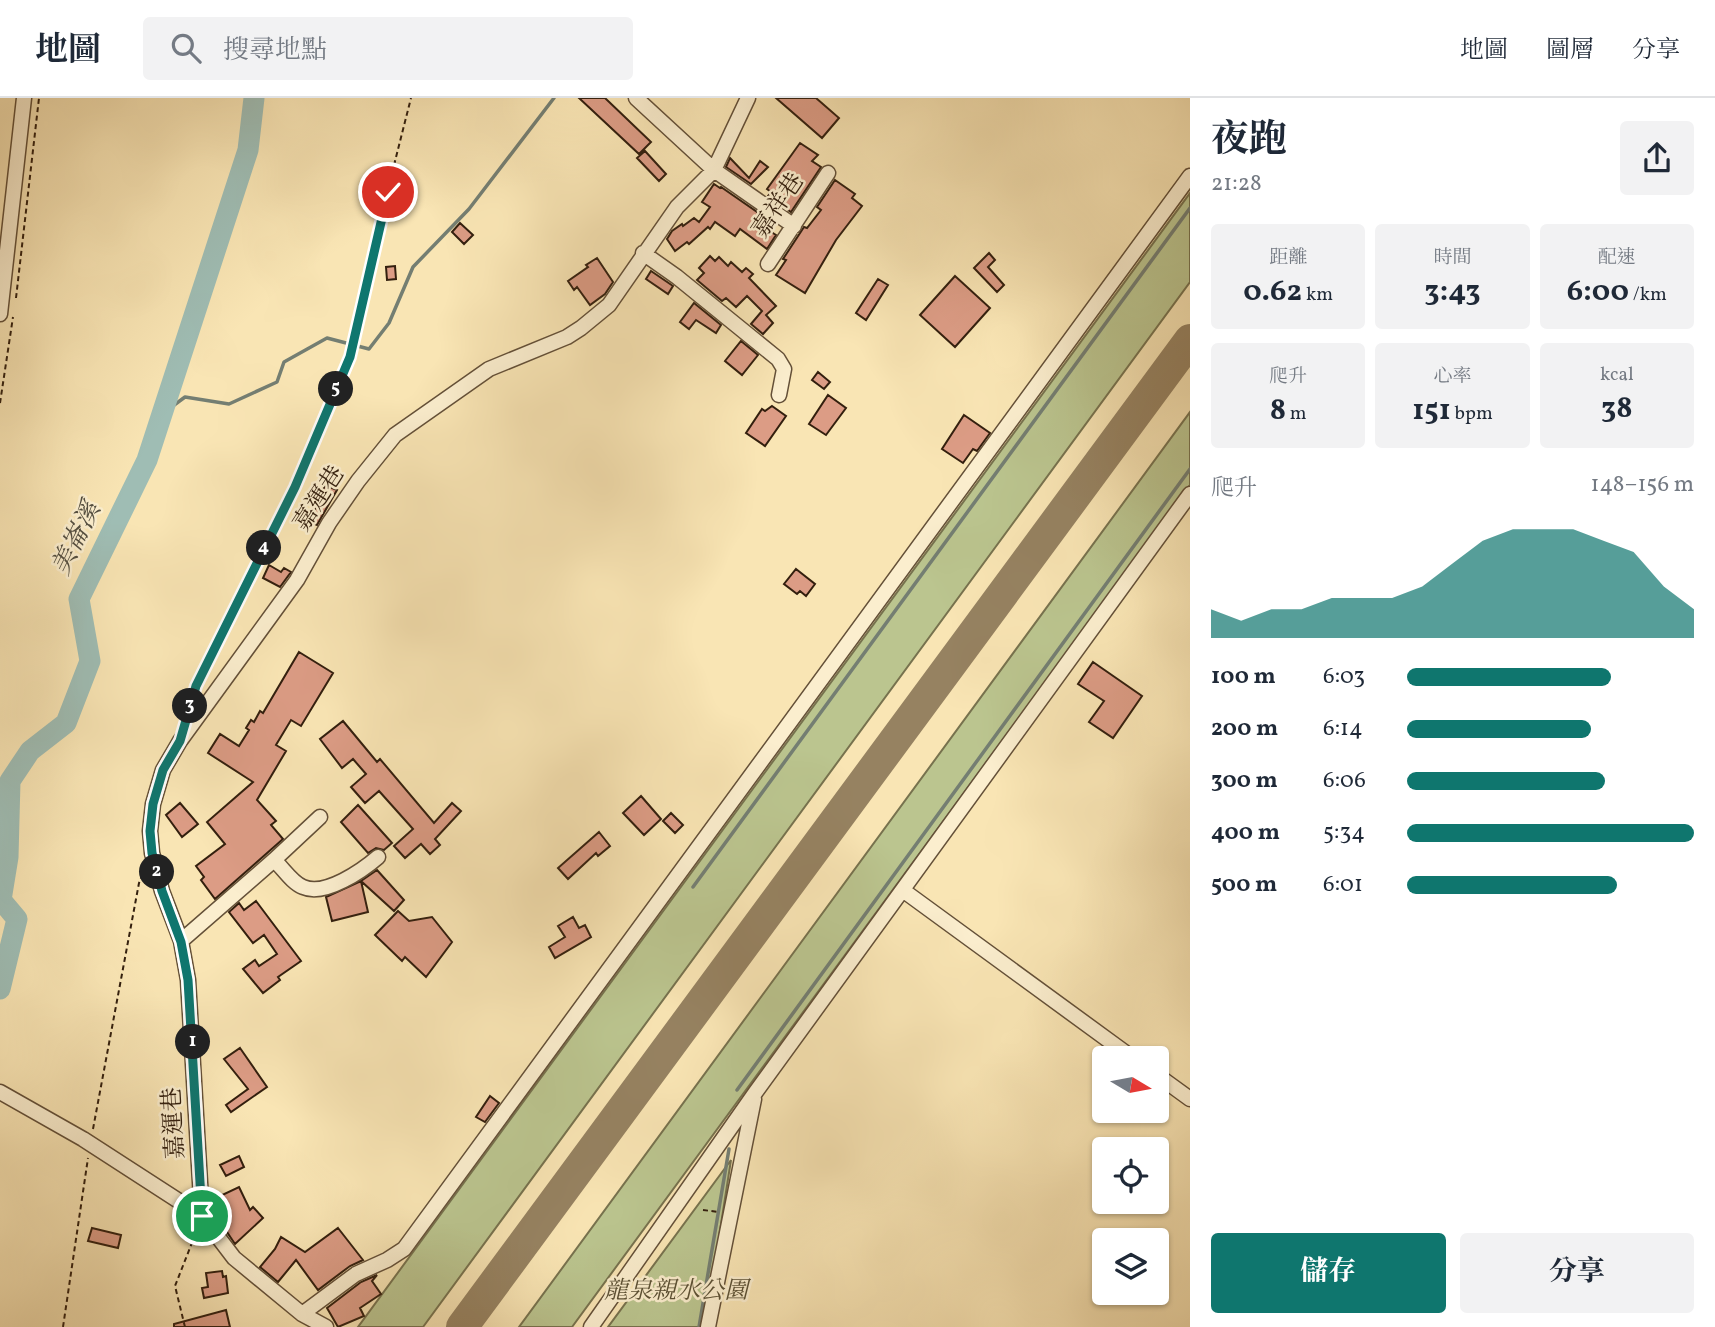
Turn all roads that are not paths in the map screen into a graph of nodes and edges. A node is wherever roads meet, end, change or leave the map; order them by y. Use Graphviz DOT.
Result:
graph roads {
  1 [pos="24,98"];
  2 [pos="636,98"];
  3 [pos="748,98"];
  4 [pos="714,170"];
  5 [pos="828,173"];
  6 [pos="1190,176"];
  7 [pos="794,226"];
  8 [pos="643,253"];
  9 [pos="768,264"];
  10 [pos="0,314"];
  11 [pos="779,395"];
  12 [pos="1190,494"];
  13 [pos="320,817"];
  14 [pos="378,857"];
  15 [pos="274,860"];
  16 [pos="904,891"];
  17 [pos="181,942"];
  18 [pos="1116,1046"];
  19 [pos="1169,1084"];
  20 [pos="0,1092"];
  21 [pos="755,1093"];
  22 [pos="1190,1099"];
  23 [pos="202,1216"];
  24 [pos="302,1314"];
  25 [pos="326,1327"];
  26 [pos="591,1327"];
  27 [pos="708,1327"];
  1 -- 10 [label="street"];
  2 -- 4 [label="street"];
  3 -- 4 [label="street, 嘉運巷"];
  4 -- 7 [label="street"];
  4 -- 8 [label="street, 嘉運巷"];
  5 -- 7 [label="street, 嘉祥巷"];
  6 -- 24 [label="street"];
  7 -- 9 [label="street, 嘉祥巷"];
  8 -- 11 [label="street"];
  8 -- 17 [label="street, 嘉運巷"];
  12 -- 16 [label="street"];
  13 -- 15 [label="street"];
  14 -- 15 [label="street"];
  15 -- 17 [label="street"];
  16 -- 18 [label="street"];
  16 -- 21 [label="street"];
  17 -- 23 [label="street, 嘉運巷"];
  19 -- 22 [label="street"];
  20 -- 23 [label="street"];
  21 -- 26 [label="street"];
  21 -- 27 [label="street"];
  23 -- 24 [label="street"];
  24 -- 25 [label="street"];
}
